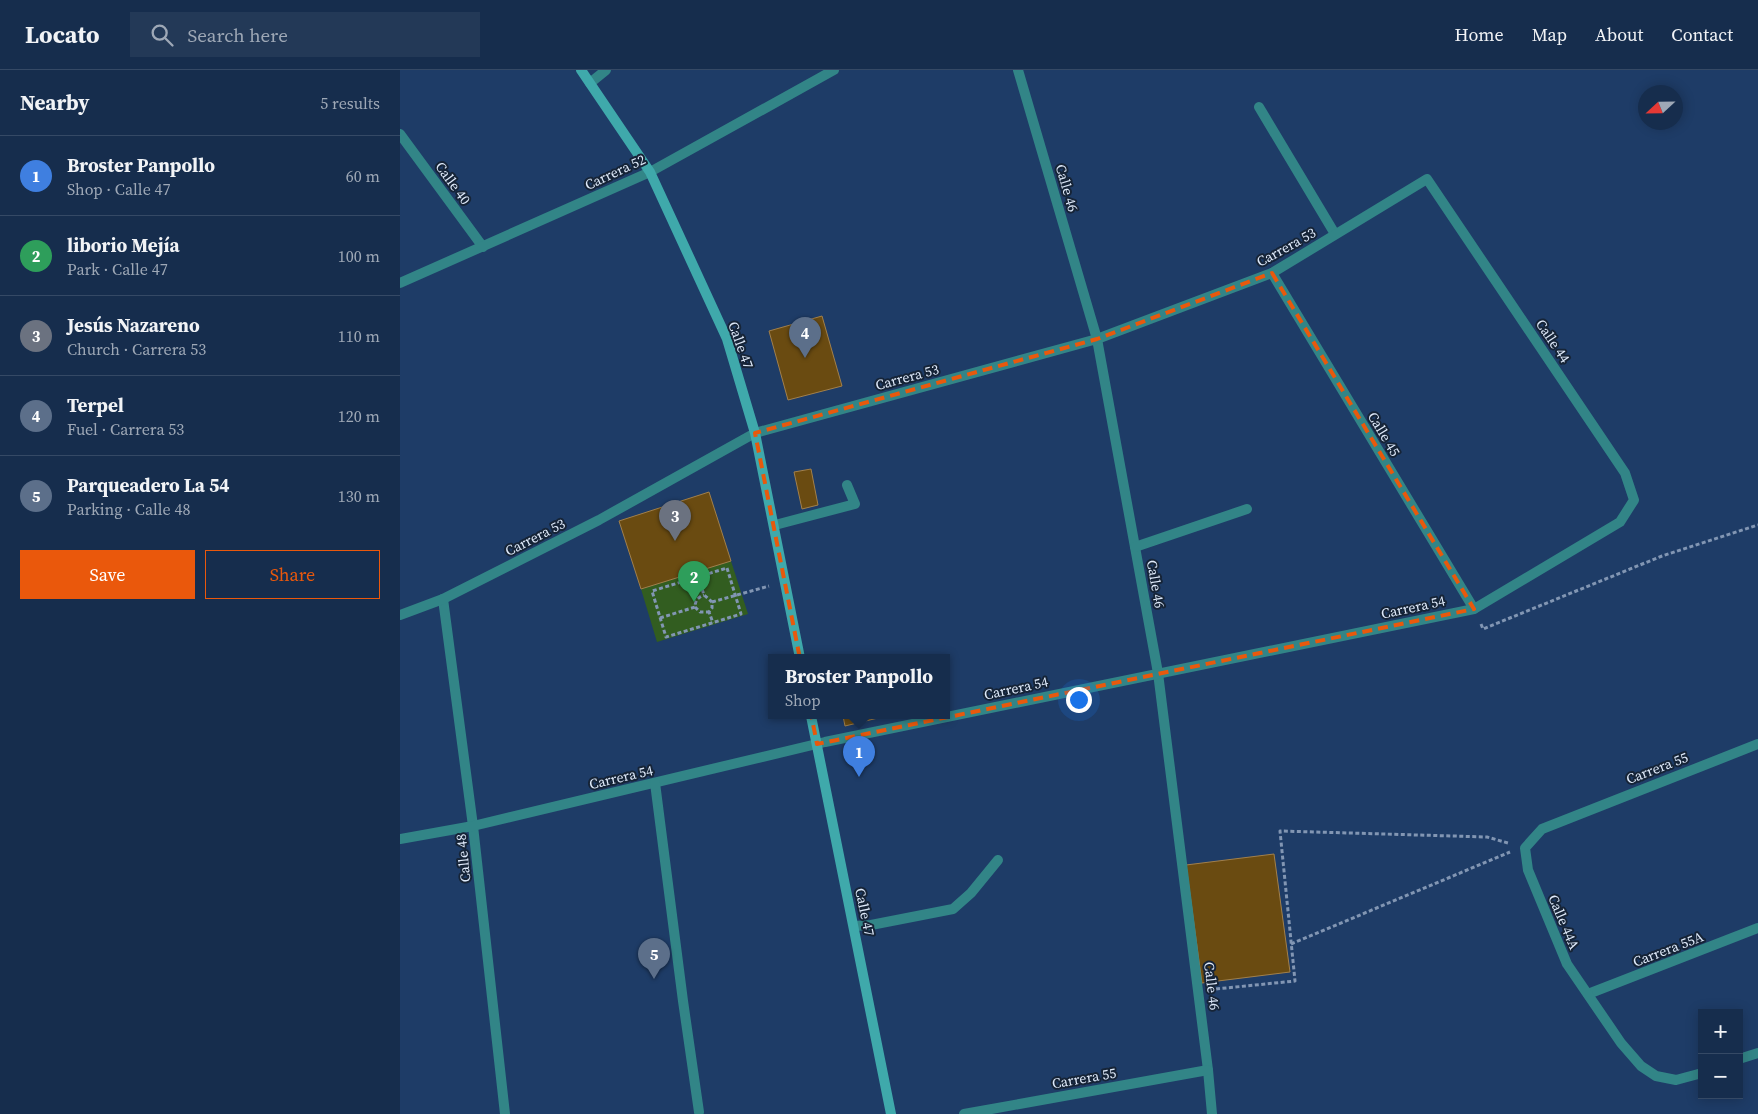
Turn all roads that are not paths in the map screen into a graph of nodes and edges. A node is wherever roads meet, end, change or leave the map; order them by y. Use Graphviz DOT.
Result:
graph roads {
  1 [pos="580,70"];
  2 [pos="606,70"];
  3 [pos="834,70"];
  4 [pos="1018,70"];
  5 [pos="590,83"];
  6 [pos="1259,107"];
  7 [pos="400,134"];
  8 [pos="650,172"];
  9 [pos="1427,179"];
  10 [pos="1335,234"];
  11 [pos="483,247"];
  12 [pos="1272,273"];
  13 [pos="400,283"];
  14 [pos="1097,339"];
  15 [pos="756,433"];
  16 [pos="848,485"];
  17 [pos="1247,509"];
  18 [pos="1620,522"];
  19 [pos="775,525"];
  20 [pos="1135,548"];
  21 [pos="443,598"];
  22 [pos="1474,609"];
  23 [pos="400,615"];
  24 [pos="799,654"];
  25 [pos="1158,673"];
  26 [pos="950,716"];
  27 [pos="812,719"];
  28 [pos="937,719"];
  29 [pos="817,744"];
  30 [pos="1758,744"];
  31 [pos="655,783"];
  32 [pos="473,826"];
  33 [pos="400,839"];
  34 [pos="1524,847"];
  35 [pos="998,860"];
  36 [pos="854,926"];
  37 [pos="1758,928"];
  38 [pos="1588,994"];
  39 [pos="1758,1053"];
  40 [pos="1743,1058"];
  41 [pos="1208,1070"];
  42 [pos="1698,1074"];
  43 [pos="699,1112"];
  44 [pos="505,1114"];
  45 [pos="892,1114"];
  46 [pos="964,1114"];
  47 [pos="1212,1114"];
  1 -- 5 [label="main road, Calle 47"];
  2 -- 5 [label="street"];
  3 -- 8 [label="street, Carrera 52"];
  4 -- 14 [label="street, Calle 46"];
  5 -- 8 [label="main road, Calle 47"];
  6 -- 10 [label="street"];
  7 -- 11 [label="street, Calle 40"];
  8 -- 11 [label="street, Carrera 52"];
  8 -- 15 [label="main road, Calle 47"];
  9 -- 10 [label="street, Carrera 53"];
  9 -- 18 [label="street, Calle 44"];
  10 -- 12 [label="street, Carrera 53"];
  11 -- 13 [label="street, Carrera 52"];
  12 -- 14 [label="street, Carrera 53"];
  12 -- 22 [label="street, Calle 45"];
  14 -- 15 [label="street, Carrera 53"];
  14 -- 20 [label="street, Calle 46"];
  15 -- 19 [label="main road, Calle 47"];
  15 -- 21 [label="street, Carrera 53"];
  16 -- 19 [label="street"];
  17 -- 20 [label="street"];
  18 -- 22 [label="street, Carrera 54"];
  19 -- 24 [label="main road, Calle 47"];
  20 -- 25 [label="street, Calle 46"];
  21 -- 23 [label="street, Carrera 53"];
  21 -- 32 [label="street, Calle 48"];
  22 -- 25 [label="street, Carrera 54"];
  25 -- 26 [label="street, Carrera 54"];
  25 -- 41 [label="street, Calle 46"];
  27 -- 29 [label="main road, Calle 47"];
  28 -- 29 [label="street, Carrera 54"];
  29 -- 31 [label="street, Carrera 54"];
  29 -- 36 [label="main road, Calle 47"];
  30 -- 34 [label="street, Carrera 55"];
  31 -- 32 [label="street, Carrera 54"];
  31 -- 43 [label="street"];
  32 -- 33 [label="street, Carrera 54"];
  32 -- 44 [label="street, Calle 48"];
  34 -- 38 [label="street, Calle 44A"];
  35 -- 36 [label="street"];
  36 -- 45 [label="main road, Calle 47"];
  37 -- 38 [label="street, Carrera 55A"];
  38 -- 42 [label="street, Calle 44A"];
  39 -- 40 [label="street"];
  41 -- 46 [label="street, Carrera 55"];
  41 -- 47 [label="street, Calle 46"];
}
